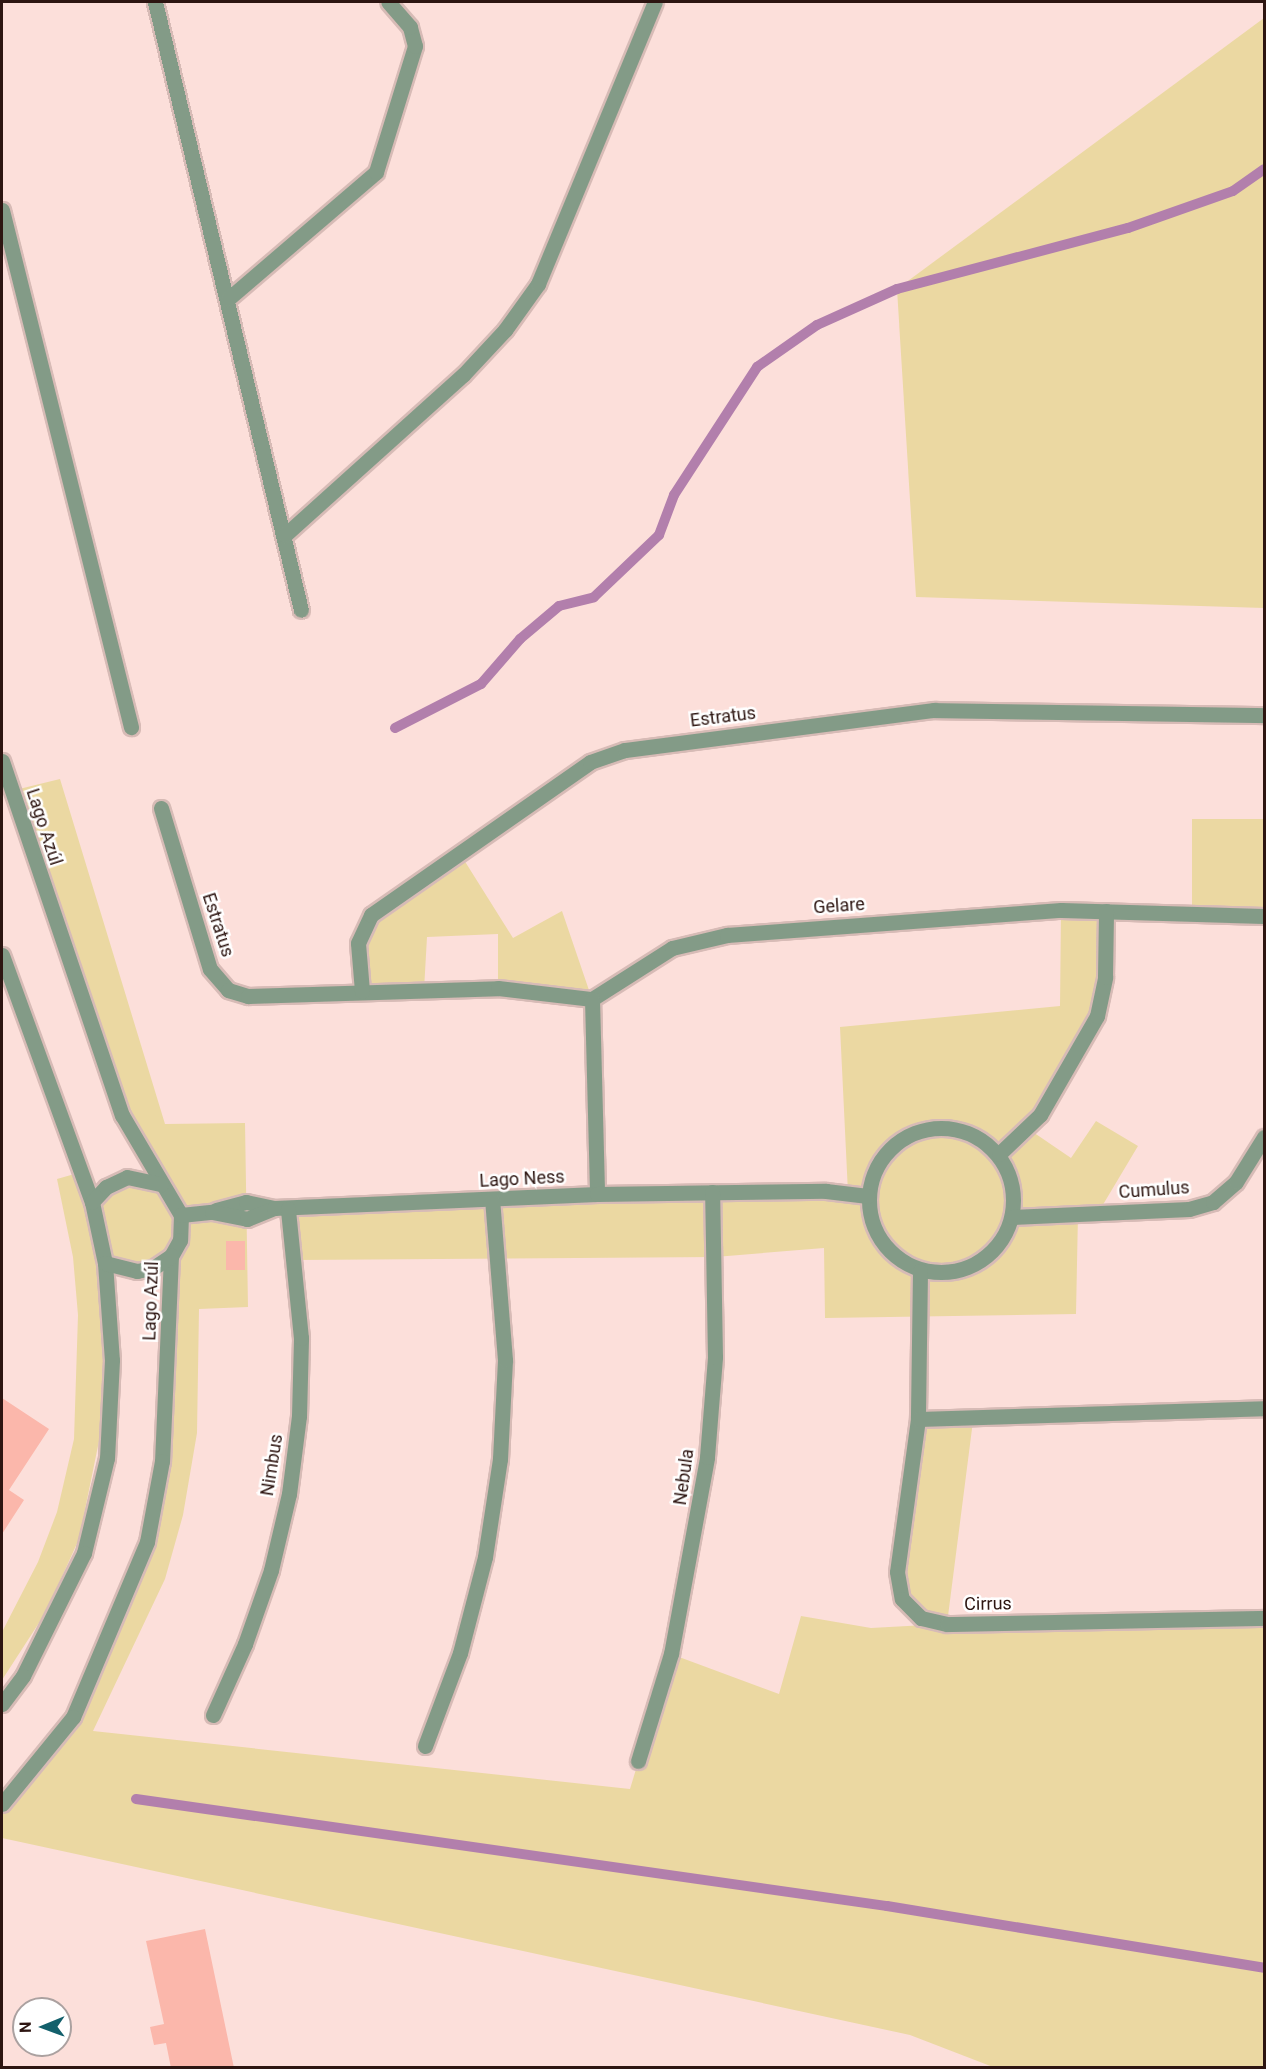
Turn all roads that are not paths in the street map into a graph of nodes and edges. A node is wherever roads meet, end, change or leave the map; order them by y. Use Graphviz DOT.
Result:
graph roads {
  1 [pos="155,2"];
  2 [pos="388,2"];
  3 [pos="655,2"];
  4 [pos="2,210"];
  5 [pos="228,299"];
  6 [pos="285,535"];
  7 [pos="301,610"];
  8 [pos="1264,715"];
  9 [pos="131,727"];
  10 [pos="2,761"];
  11 [pos="161,808"];
  12 [pos="1106,911"];
  13 [pos="1264,916"];
  14 [pos="2,955"];
  15 [pos="362,991"];
  16 [pos="592,999"];
  17 [pos="1264,1137"];
  18 [pos="999,1154"];
  19 [pos="160,1184"];
  20 [pos="712,1192"];
  21 [pos="597,1194"];
  22 [pos="868,1196"];
  23 [pos="492,1200"];
  24 [pos="92,1202"];
  25 [pos="281,1208"];
  26 [pos="182,1215"];
  27 [pos="1012,1217"];
  28 [pos="171,1256"];
  29 [pos="105,1263"];
  30 [pos="920,1271"];
  31 [pos="1264,1408"];
  32 [pos="918,1419"];
  33 [pos="1264,1618"];
  34 [pos="2,1704"];
  35 [pos="213,1715"];
  36 [pos="425,1746"];
  37 [pos="638,1761"];
  38 [pos="2,1803"];
  1 -- 5 [label="street"];
  2 -- 5 [label="street"];
  3 -- 6 [label="street"];
  4 -- 9 [label="street"];
  5 -- 6 [label="street"];
  6 -- 7 [label="street"];
  8 -- 15 [label="street, Estratus"];
  10 -- 19 [label="street, Lago Azúl"];
  11 -- 15 [label="street, Estratus"];
  12 -- 13 [label="street, Gelare"];
  12 -- 16 [label="street, Gelare"];
  12 -- 18 [label="street"];
  14 -- 24 [label="street"];
  15 -- 16 [label="street, Estratus"];
  16 -- 21 [label="street"];
  17 -- 27 [label="street, Cumulus"];
  18 -- 22 [label="street"];
  18 -- 27 [label="street"];
  19 -- 24 [label="street"];
  19 -- 26 [label="street, Lago Azúl"];
  20 -- 21 [label="street, Lago Ness"];
  20 -- 22 [label="street, Lago Ness"];
  20 -- 37 [label="street, Nebula"];
  21 -- 23 [label="street, Lago Ness"];
  22 -- 30 [label="street"];
  23 -- 25 [label="street, Lago Ness"];
  23 -- 36 [label="street"];
  24 -- 29 [label="street"];
  25 -- 26 [label="street, Lago Ness"];
  25 -- 35 [label="street, Nimbus"];
  26 -- 28 [label="street, Lago Azúl"];
  27 -- 30 [label="street"];
  28 -- 29 [label="street"];
  28 -- 38 [label="street, Lago Azúl"];
  29 -- 34 [label="street"];
  30 -- 32 [label="street, Cirrus"];
  31 -- 32 [label="street"];
  32 -- 33 [label="street, Cirrus"];
}
